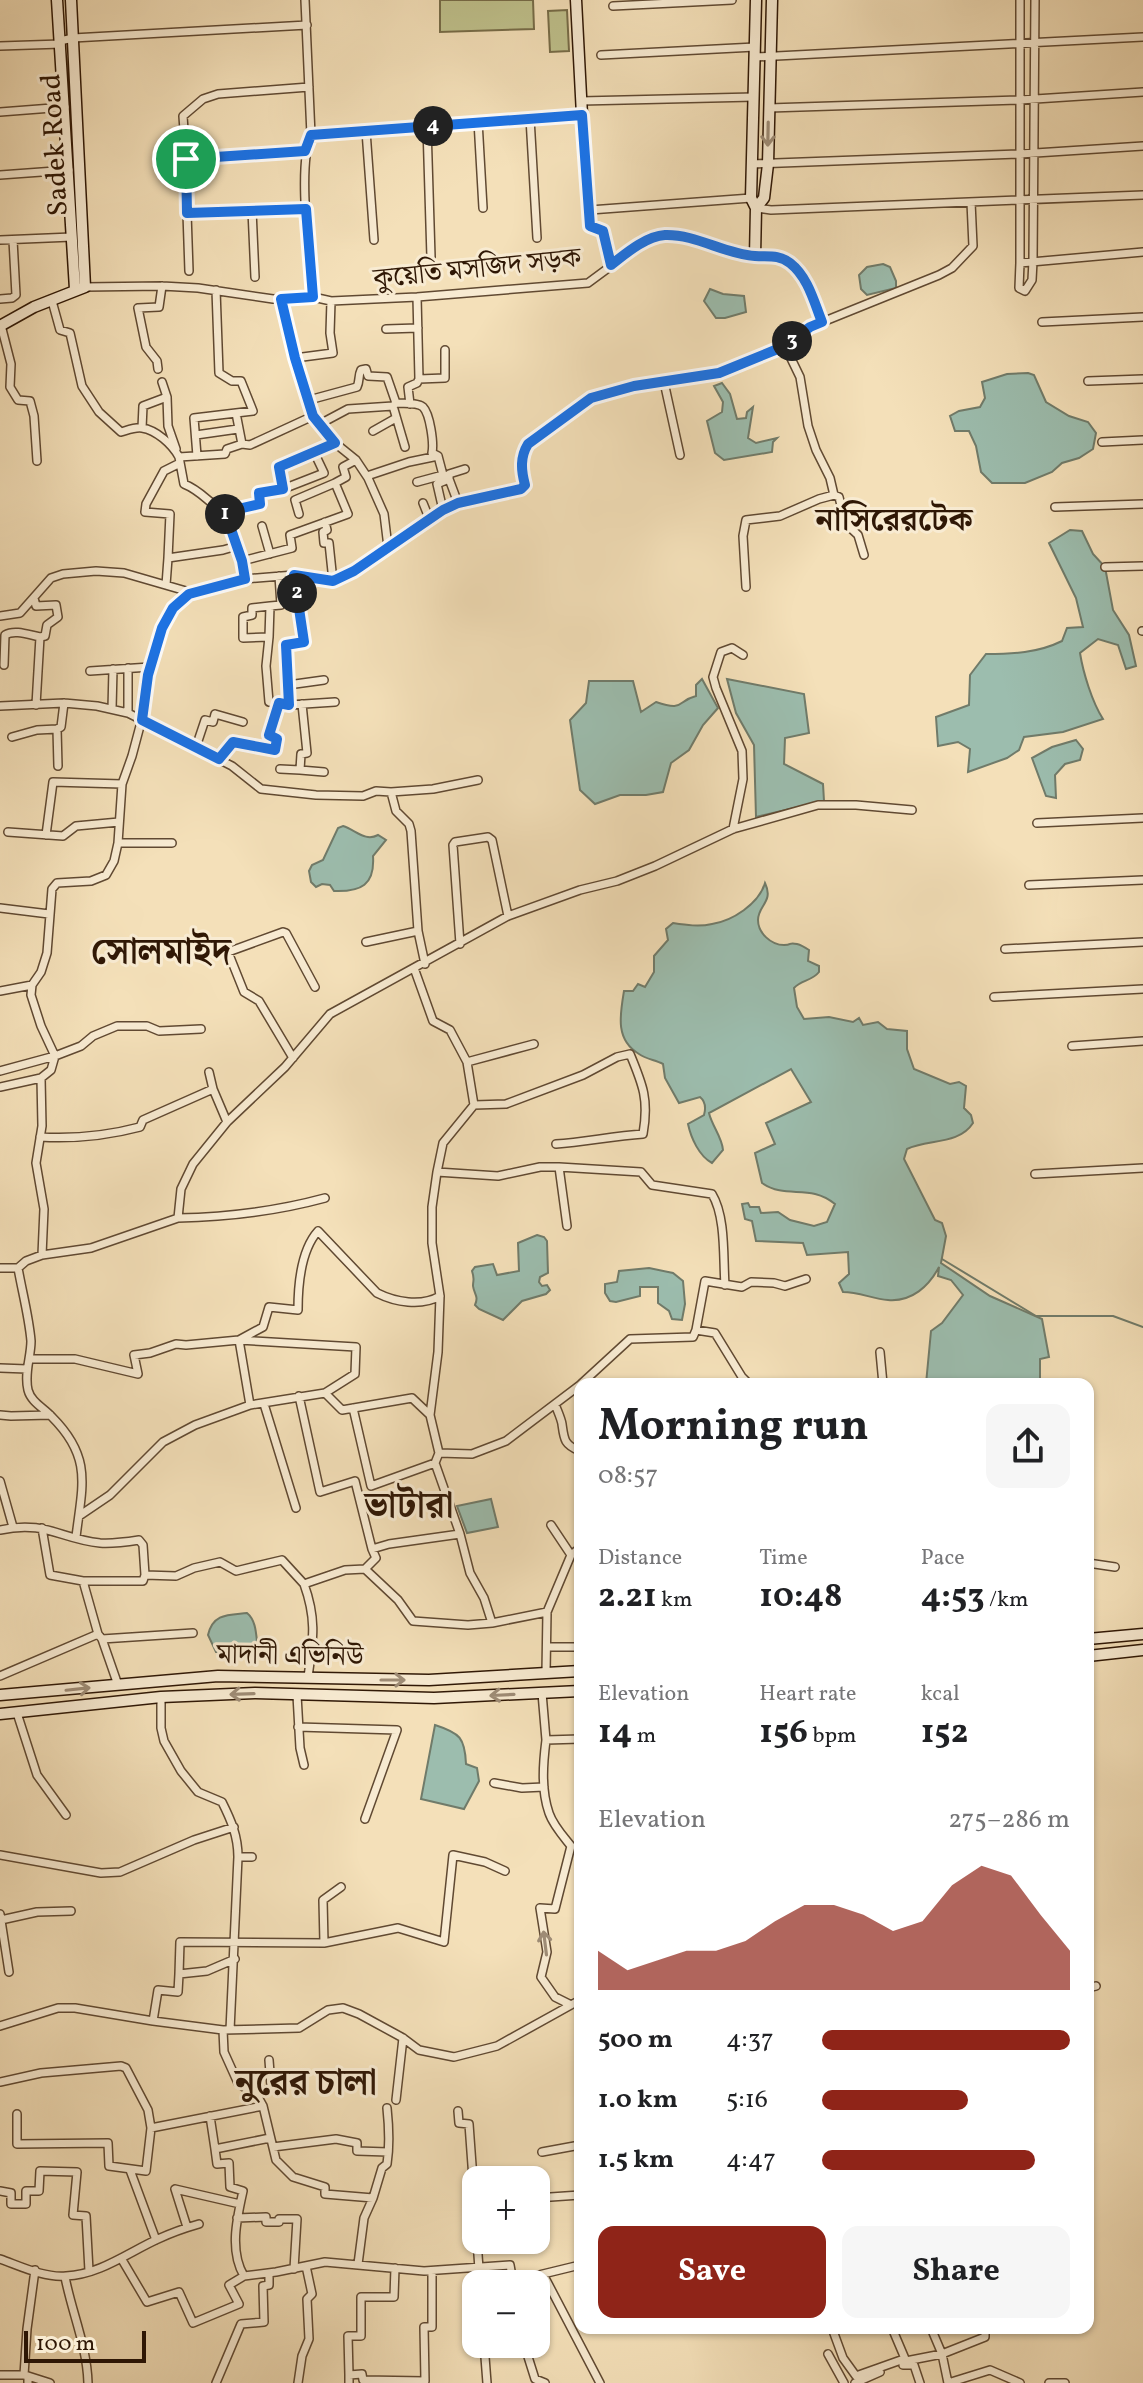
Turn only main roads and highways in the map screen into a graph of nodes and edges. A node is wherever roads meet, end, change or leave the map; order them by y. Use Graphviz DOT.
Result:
graph roads {
  1 [pos="57,0"];
  2 [pos="71,0"];
  3 [pos="576,0"];
  4 [pos="756,0"];
  5 [pos="772,0"];
  6 [pos="582,115"];
  7 [pos="754,203"];
  8 [pos="755,256"];
  9 [pos="80,288"];
  10 [pos="1,325"];
  11 [pos="1143,1634"];
  12 [pos="1094,1638"];
  13 [pos="1143,1650"];
  14 [pos="1094,1655"];
  15 [pos="574,1671"];
  16 [pos="546,1672"];
  17 [pos="574,1691"];
  18 [pos="542,1693"];
  19 [pos="0,1695"];
  20 [pos="0,1714"];
  1 -- 9 [label="main road"];
  2 -- 9 [label="main road, Sadek Road"];
  3 -- 6 [label="main road"];
  4 -- 7 [label="main road"];
  5 -- 7 [label="main road, one-way"];
  7 -- 8 [label="main road"];
  9 -- 10 [label="main road"];
  11 -- 12 [label="main road"];
  13 -- 14 [label="main road"];
  15 -- 16 [label="main road, মাদানী এভিনিউ"];
  16 -- 18 [label="main road"];
  19 -- 16 [label="main road, মাদানী এভিনিউ, one-way"];
  17 -- 18 [label="main road, মাদানী এভিনিউ"];
  18 -- 20 [label="main road, মাদানী এভিনিউ, one-way"];
}
